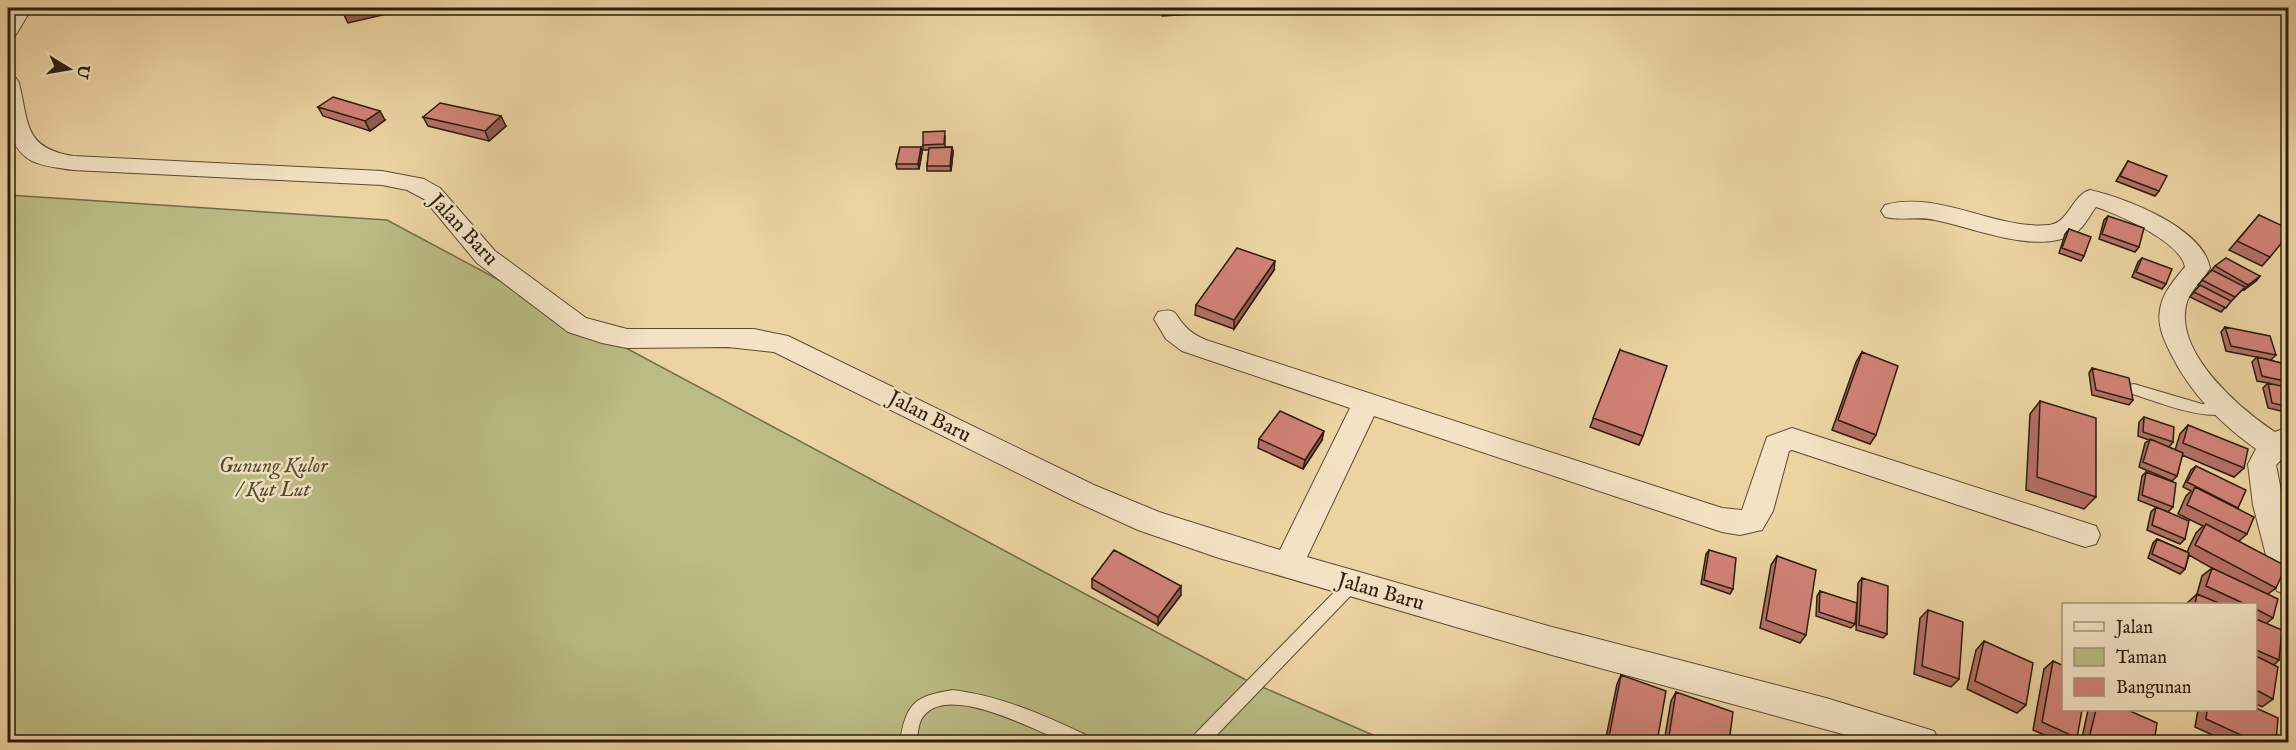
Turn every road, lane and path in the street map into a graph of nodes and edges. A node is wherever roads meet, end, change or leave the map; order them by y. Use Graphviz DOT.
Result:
graph roads {
  1 [pos="22,8"];
  2 [pos="8,32"];
  3 [pos="8,83"];
  4 [pos="18,151"];
  5 [pos="1893,211"];
  6 [pos="1167,319"];
  7 [pos="2134,389"];
  8 [pos="1366,403"];
  9 [pos="2224,410"];
  10 [pos="2282,443"];
  11 [pos="2085,535"];
  12 [pos="1288,564"];
  13 [pos="1354,582"];
  14 [pos="2289,582"];
  15 [pos="908,742"];
  16 [pos="1082,742"];
  17 [pos="1199,742"];
  18 [pos="1922,742"];
  1 -- 2 [label="street"];
  3 -- 4 [label="street, Jalan Baru"];
  4 -- 12 [label="street, Jalan Baru"];
  5 -- 9 [label="street"];
  6 -- 8 [label="street"];
  7 -- 9 [label="lane"];
  8 -- 11 [label="street"];
  8 -- 12 [label="street"];
  9 -- 10 [label="street"];
  10 -- 14 [label="street"];
  12 -- 13 [label="street, Jalan Baru"];
  13 -- 17 [label="lane"];
  13 -- 18 [label="street, Jalan Baru"];
  15 -- 16 [label="lane"];
}
